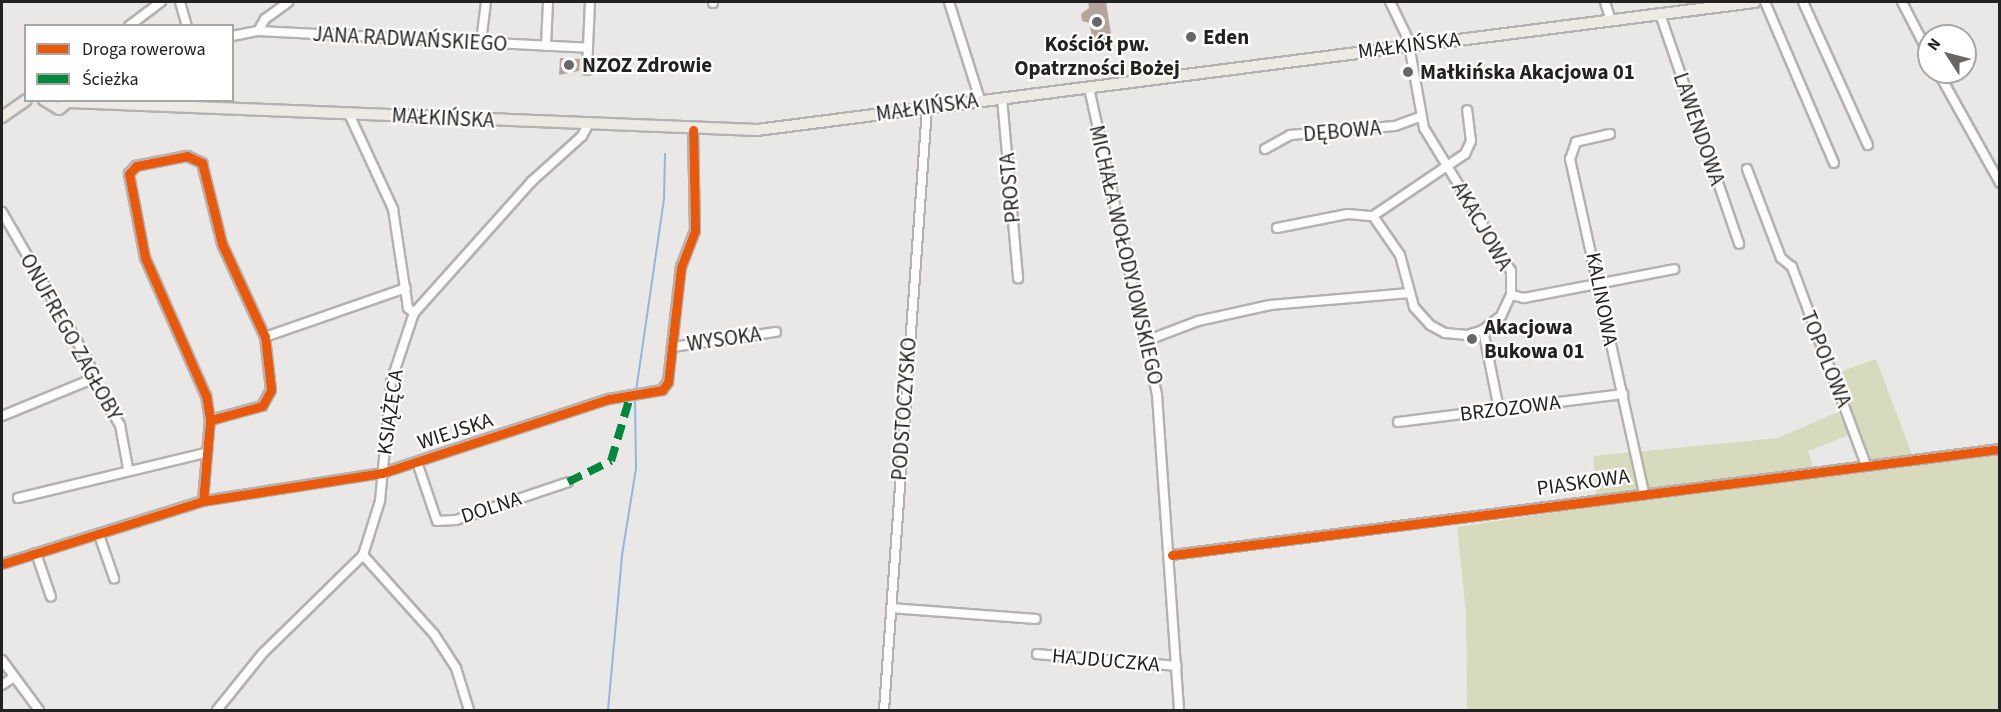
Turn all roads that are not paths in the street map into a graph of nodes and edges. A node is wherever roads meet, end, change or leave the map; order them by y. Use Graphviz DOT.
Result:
graph roads {
  1 [pos="160,2"];
  2 [pos="180,2"];
  3 [pos="288,2"];
  4 [pos="486,2"];
  5 [pos="548,2"];
  6 [pos="590,2"];
  7 [pos="949,2"];
  8 [pos="1390,2"];
  9 [pos="1605,2"];
  10 [pos="1755,2"];
  11 [pos="1765,2"];
  12 [pos="1803,2"];
  13 [pos="1902,2"];
  14 [pos="1660,14"];
  15 [pos="1611,20"];
  16 [pos="132,24"];
  17 [pos="186,24"];
  18 [pos="258,31"];
  19 [pos="1917,31"];
  20 [pos="234,36"];
  21 [pos="481,42"];
  22 [pos="546,45"];
  23 [pos="1409,45"];
  24 [pos="588,48"];
  25 [pos="586,70"];
  26 [pos="1945,84"];
  27 [pos="1089,88"];
  28 [pos="1002,98"];
  29 [pos="980,100"];
  30 [pos="45,102"];
  31 [pos="67,102"];
  32 [pos="132,102"];
  33 [pos="22,103"];
  34 [pos="209,104"];
  35 [pos="927,108"];
  36 [pos="1467,110"];
  37 [pos="350,114"];
  38 [pos="2,117"];
  39 [pos="1420,117"];
  40 [pos="588,125"];
  41 [pos="693,130"];
  42 [pos="1610,134"];
  43 [pos="1868,145"];
  44 [pos="1265,149"];
  45 [pos="1834,163"];
  46 [pos="1448,167"];
  47 [pos="1748,169"];
  48 [pos="2000,183"];
  49 [pos="2,212"];
  50 [pos="1373,216"];
  51 [pos="1277,228"];
  52 [pos="1739,244"];
  53 [pos="1674,269"];
  54 [pos="1018,278"];
  55 [pos="1599,284"];
  56 [pos="406,288"];
  57 [pos="1409,293"];
  58 [pos="1511,295"];
  59 [pos="414,313"];
  60 [pos="1484,330"];
  61 [pos="776,332"];
  62 [pos="265,337"];
  63 [pos="1148,340"];
  64 [pos="673,346"];
  65 [pos="93,379"];
  66 [pos="1623,394"];
  67 [pos="1499,409"];
  68 [pos="2,416"];
  69 [pos="210,420"];
  70 [pos="1398,422"];
  71 [pos="2000,449"];
  72 [pos="205,453"];
  73 [pos="417,462"];
  74 [pos="1866,465"];
  75 [pos="128,468"];
  76 [pos="382,473"];
  77 [pos="568,482"];
  78 [pos="1644,492"];
  79 [pos="18,498"];
  80 [pos="203,501"];
  81 [pos="99,535"];
  82 [pos="36,553"];
  83 [pos="363,555"];
  84 [pos="1172,555"];
  85 [pos="2,564"];
  86 [pos="114,578"];
  87 [pos="51,597"];
  88 [pos="891,608"];
  89 [pos="1036,620"];
  90 [pos="1037,654"];
  91 [pos="2,660"];
  92 [pos="1176,666"];
  93 [pos="14,677"];
  94 [pos="2,685"];
  95 [pos="39,711"];
  96 [pos="217,711"];
  97 [pos="469,711"];
  98 [pos="884,711"];
  99 [pos="1179,711"];
  1 -- 16 [label="street"];
  2 -- 17 [label="street"];
  3 -- 18 [label="street"];
  4 -- 21 [label="street"];
  5 -- 22 [label="street"];
  6 -- 24 [label="street"];
  7 -- 29 [label="street"];
  8 -- 23 [label="street, AKACJOWA"];
  9 -- 15 [label="street"];
  10 -- 14 [label="main road, MAŁKIŃSKA"];
  11 -- 45 [label="street"];
  12 -- 43 [label="street"];
  13 -- 19 [label="street"];
  14 -- 15 [label="main road, MAŁKIŃSKA"];
  14 -- 52 [label="street, LAWENDOWA"];
  15 -- 23 [label="main road, MAŁKIŃSKA"];
  18 -- 20 [label="street, JANA RADWAŃSKIEGO"];
  18 -- 21 [label="street, JANA RADWAŃSKIEGO"];
  21 -- 22 [label="street, JANA RADWAŃSKIEGO"];
  22 -- 24 [label="street, JANA RADWAŃSKIEGO"];
  23 -- 27 [label="main road, MAŁKIŃSKA"];
  23 -- 39 [label="street, AKACJOWA"];
  24 -- 25 [label="street"];
  26 -- 48 [label="street"];
  27 -- 28 [label="main road, MAŁKIŃSKA"];
  27 -- 63 [label="street, MICHAŁA WOŁODYJOWSKIEGO"];
  28 -- 29 [label="main road, MAŁKIŃSKA"];
  28 -- 54 [label="street, PROSTA"];
  29 -- 35 [label="main road, MAŁKIŃSKA"];
  30 -- 31 [label="main road, MAŁKIŃSKA"];
  32 -- 34 [label="main road, MAŁKIŃSKA"];
  33 -- 38 [label="main road"];
  34 -- 37 [label="main road, MAŁKIŃSKA"];
  35 -- 41 [label="main road, MAŁKIŃSKA"];
  35 -- 88 [label="street, PODSTOCZYSKO"];
  36 -- 46 [label="street"];
  37 -- 40 [label="main road, MAŁKIŃSKA"];
  37 -- 56 [label="street"];
  39 -- 44 [label="street, DĘBOWA"];
  39 -- 46 [label="street, AKACJOWA"];
  40 -- 41 [label="main road, MAŁKIŃSKA"];
  40 -- 59 [label="street, KSIĄŻĘCA"];
  41 -- 64 [label="street, WIEJSKA"];
  42 -- 55 [label="street, KALINOWA"];
  46 -- 50 [label="street"];
  46 -- 58 [label="street, AKACJOWA"];
  47 -- 74 [label="street, TOPOLOWA"];
  49 -- 65 [label="street, ONUFREGO ZAGŁOBY"];
  50 -- 51 [label="street"];
  50 -- 57 [label="street"];
  53 -- 55 [label="street"];
  55 -- 58 [label="street"];
  55 -- 66 [label="street, KALINOWA"];
  56 -- 59 [label="street"];
  56 -- 62 [label="street"];
  57 -- 60 [label="street"];
  57 -- 63 [label="street"];
  58 -- 60 [label="street, AKACJOWA"];
  59 -- 76 [label="street, KSIĄŻĘCA"];
  60 -- 67 [label="street"];
  61 -- 64 [label="street, WYSOKA"];
  62 -- 69 [label="street"];
  62 -- 69 [label="street"];
  63 -- 84 [label="street, MICHAŁA WOŁODYJOWSKIEGO"];
  64 -- 73 [label="street, WIEJSKA"];
  65 -- 68 [label="street"];
  65 -- 75 [label="street, ONUFREGO ZAGŁOBY"];
  66 -- 67 [label="street, BRZOZOWA"];
  66 -- 78 [label="street, KALINOWA"];
  67 -- 70 [label="street, BRZOZOWA"];
  69 -- 72 [label="street"];
  71 -- 74 [label="street, PIASKOWA"];
  72 -- 75 [label="street"];
  72 -- 80 [label="street"];
  73 -- 76 [label="street, WIEJSKA"];
  73 -- 77 [label="street, DOLNA"];
  74 -- 78 [label="street, PIASKOWA"];
  75 -- 79 [label="street"];
  76 -- 80 [label="street, WIEJSKA"];
  76 -- 83 [label="street, KSIĄŻĘCA"];
  78 -- 84 [label="street, PIASKOWA"];
  80 -- 81 [label="street, WIEJSKA"];
  81 -- 82 [label="street, WIEJSKA"];
  81 -- 86 [label="street"];
  82 -- 85 [label="street, WIEJSKA"];
  82 -- 87 [label="street"];
  83 -- 96 [label="street, KSIĄŻĘCA"];
  83 -- 97 [label="street"];
  84 -- 92 [label="street, MICHAŁA WOŁODYJOWSKIEGO"];
  88 -- 89 [label="street"];
  88 -- 98 [label="street, PODSTOCZYSKO"];
  90 -- 92 [label="street, HAJDUCZKA"];
  91 -- 93 [label="street"];
  92 -- 99 [label="street, MICHAŁA WOŁODYJOWSKIEGO"];
  93 -- 94 [label="street"];
  93 -- 95 [label="street"];
}
